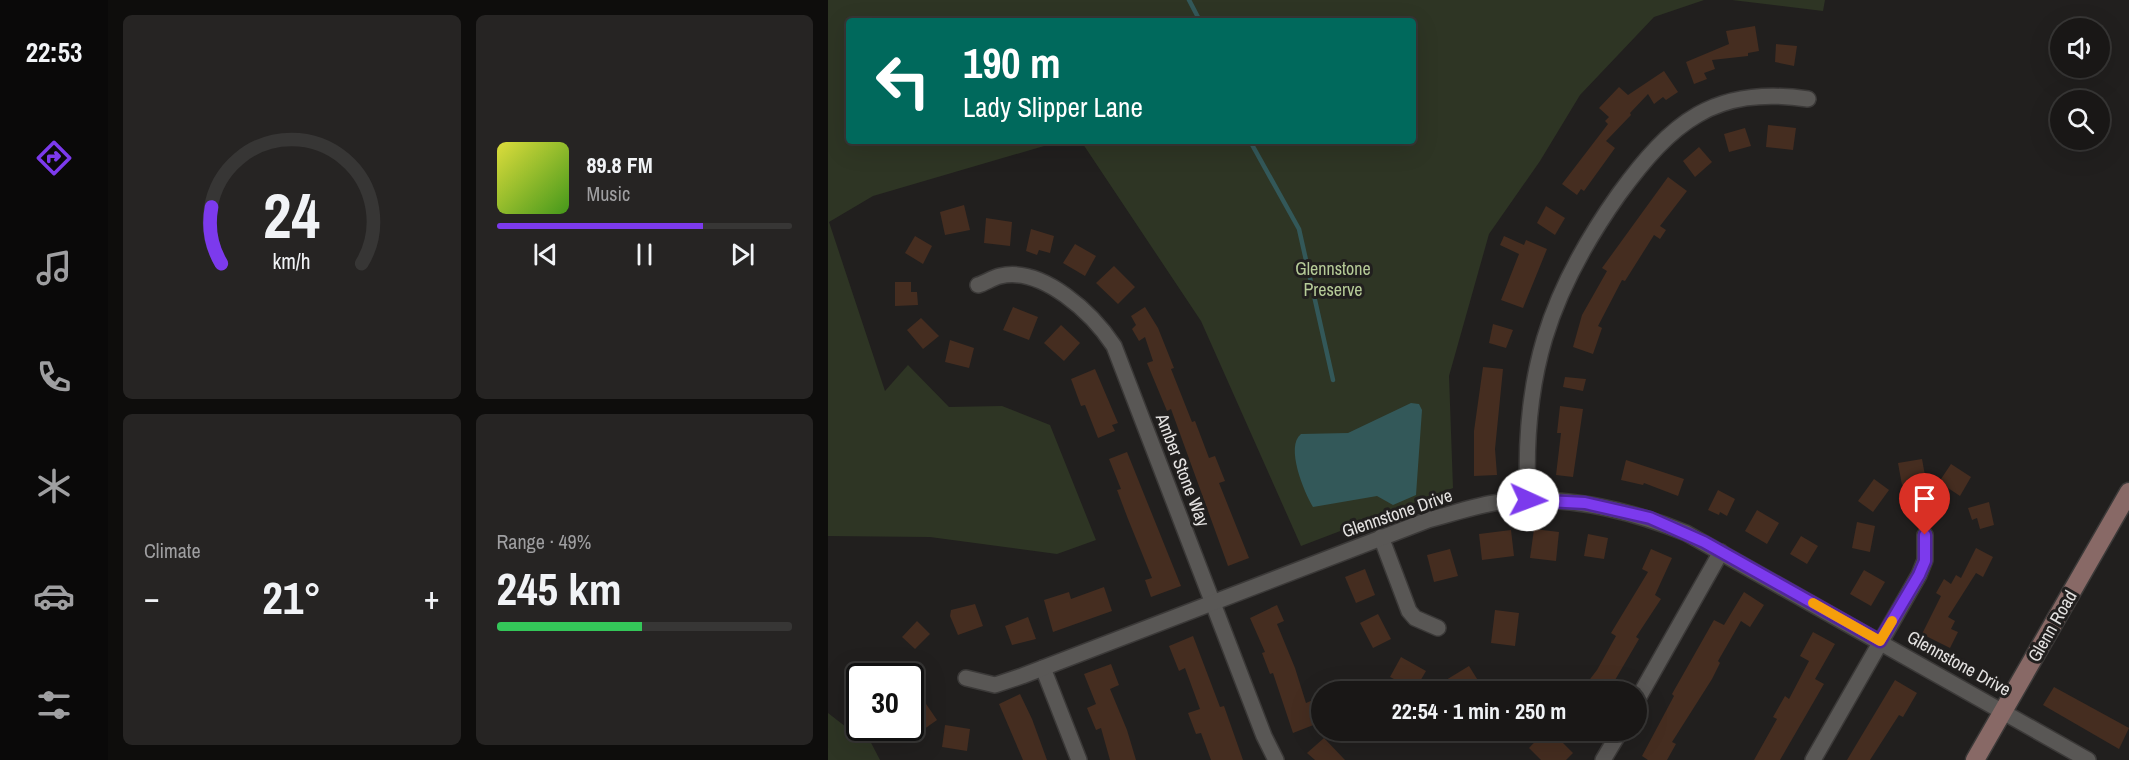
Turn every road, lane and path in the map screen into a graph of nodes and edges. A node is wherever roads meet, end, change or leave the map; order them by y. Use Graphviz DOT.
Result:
graph roads {
  1 [pos="1808,99"];
  2 [pos="978,285"];
  3 [pos="2129,492"];
  4 [pos="1528,500"];
  5 [pos="1925,535"];
  6 [pos="1381,537"];
  7 [pos="1721,552"];
  8 [pos="1213,602"];
  9 [pos="1438,627"];
  10 [pos="1880,641"];
  11 [pos="1043,668"];
  12 [pos="966,678"];
  13 [pos="1647,683"];
  14 [pos="2004,711"];
  15 [pos="1614,741"];
  16 [pos="1079,760"];
  17 [pos="1276,760"];
  18 [pos="1603,760"];
  19 [pos="1814,760"];
  20 [pos="1975,760"];
  21 [pos="2088,760"];
  1 -- 4 [label="street"];
  2 -- 8 [label="street, Amber Stone Way"];
  3 -- 14 [label="street, Glenn Road"];
  4 -- 6 [label="street, Glennstone Drive"];
  4 -- 7 [label="street, Glennstone Drive"];
  5 -- 10 [label="street"];
  6 -- 8 [label="street, Glennstone Drive"];
  6 -- 9 [label="street"];
  7 -- 10 [label="street, Glennstone Drive"];
  7 -- 13 [label="street"];
  8 -- 11 [label="street, Glennstone Drive"];
  8 -- 17 [label="street, Amber Stone Way"];
  10 -- 14 [label="street, Glennstone Drive"];
  10 -- 19 [label="street"];
  11 -- 12 [label="street, Glennstone Drive"];
  11 -- 16 [label="street"];
  14 -- 20 [label="street, Glenn Road"];
  14 -- 21 [label="street, Glennstone Drive"];
  15 -- 18 [label="street"];
}
